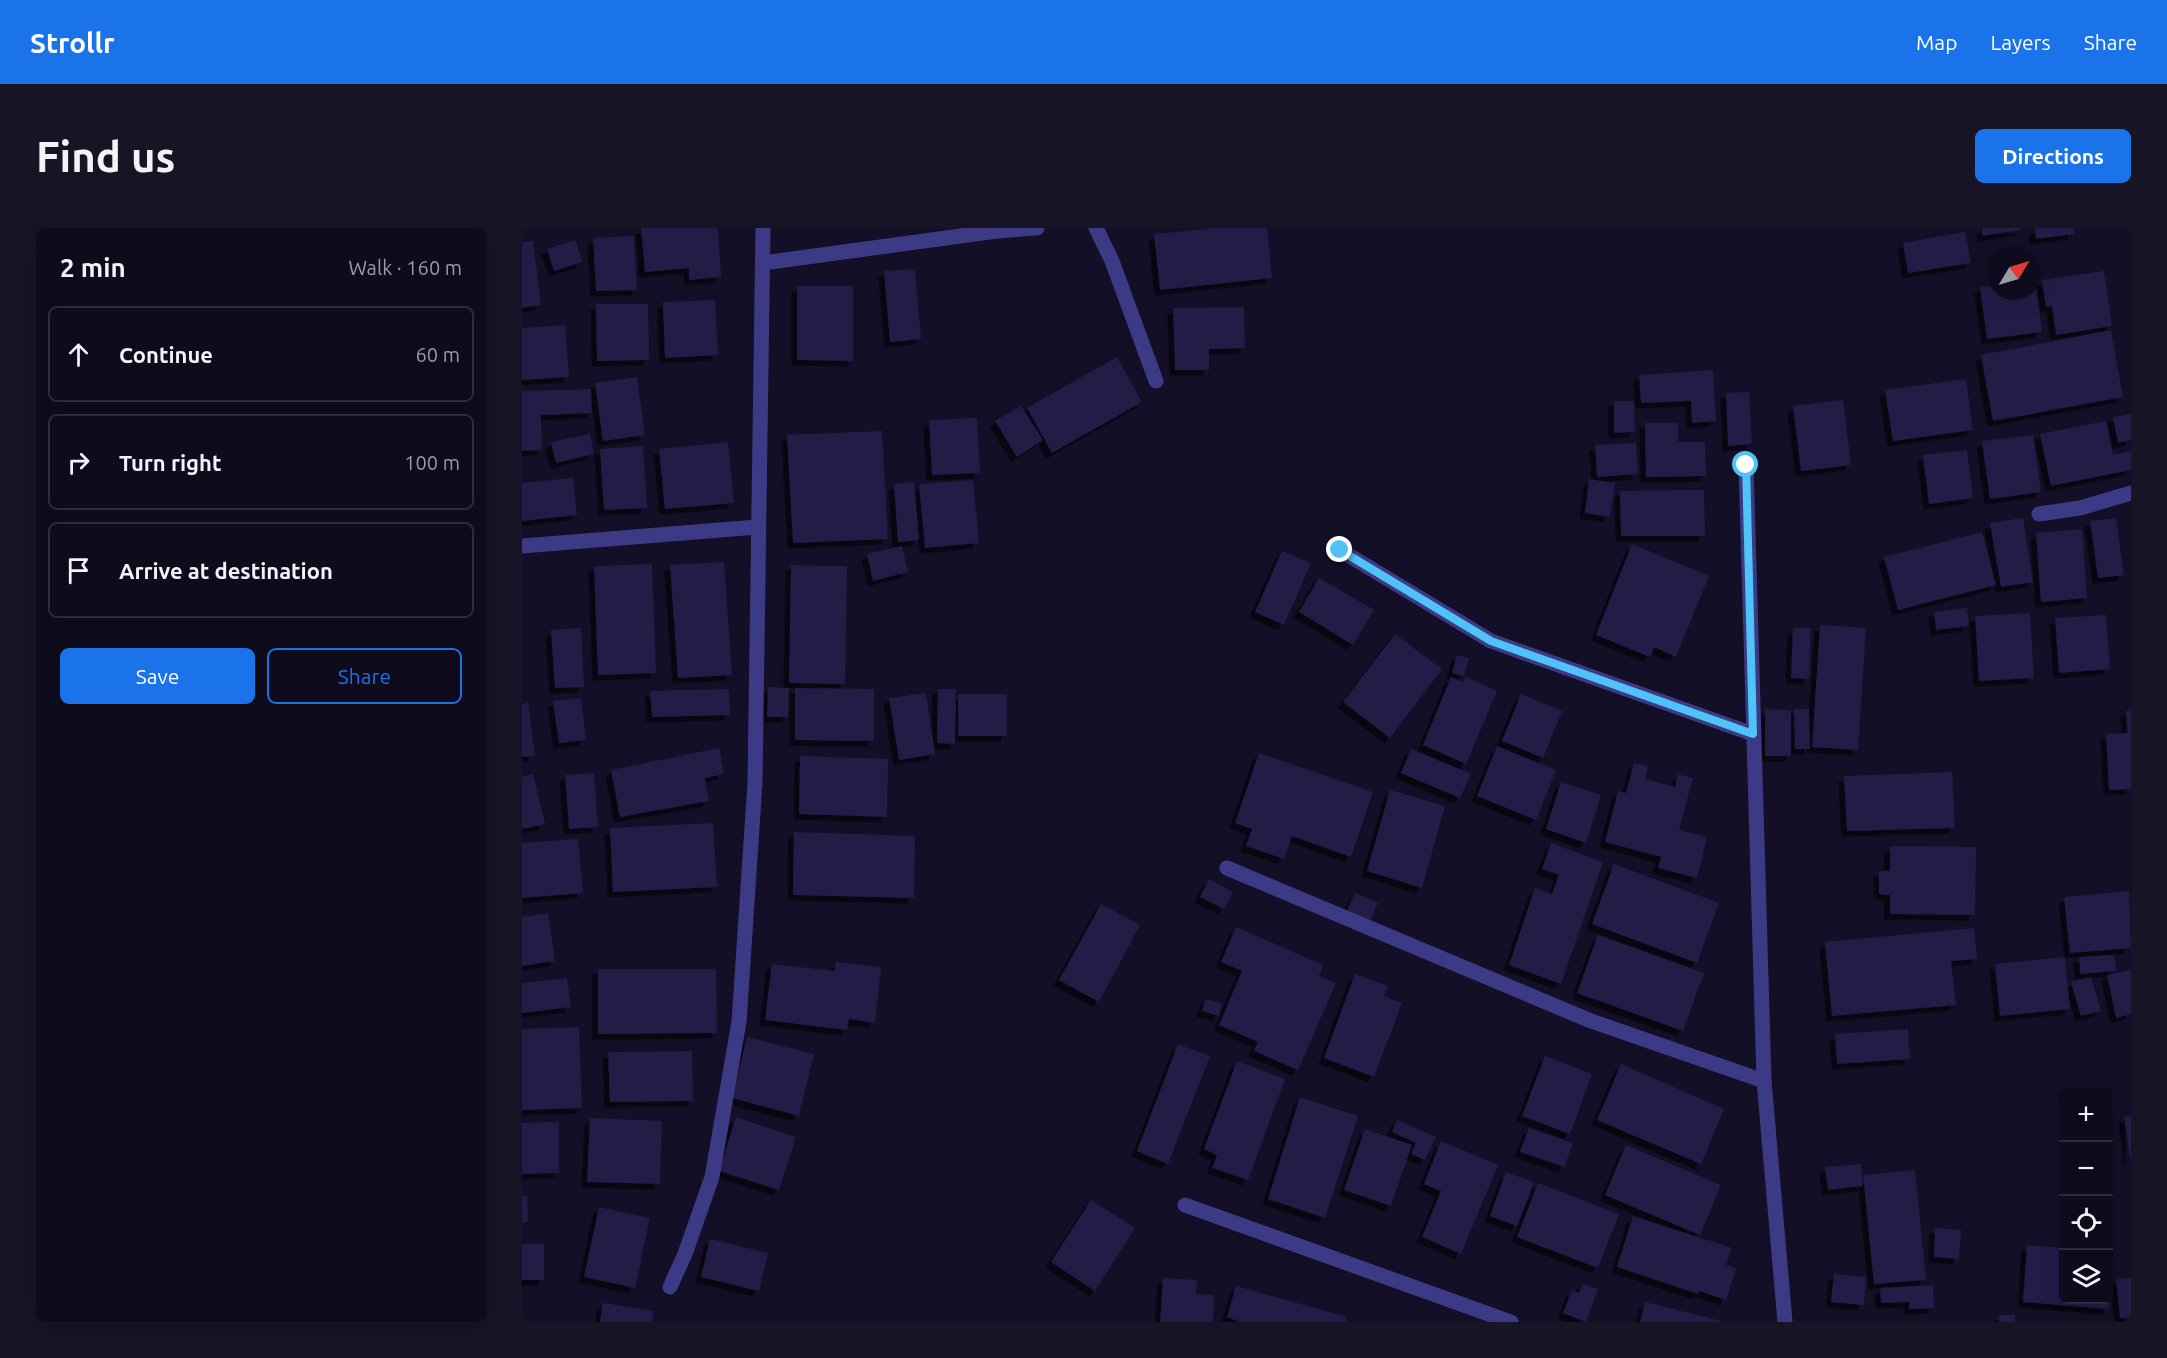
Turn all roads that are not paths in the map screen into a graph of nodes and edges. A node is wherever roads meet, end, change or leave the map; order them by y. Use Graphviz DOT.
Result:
graph roads {
  1 [pos="763,228"];
  2 [pos="1037,228"];
  3 [pos="1096,228"];
  4 [pos="763,263"];
  5 [pos="1156,381"];
  6 [pos="1746,465"];
  7 [pos="2131,493"];
  8 [pos="2039,514"];
  9 [pos="757,527"];
  10 [pos="522,546"];
  11 [pos="1340,550"];
  12 [pos="1753,734"];
  13 [pos="1227,868"];
  14 [pos="1764,1081"];
  15 [pos="1185,1205"];
  16 [pos="670,1287"];
  17 [pos="1511,1322"];
  18 [pos="1785,1322"];
  1 -- 4 [label="street"];
  2 -- 4 [label="street"];
  3 -- 5 [label="street"];
  4 -- 9 [label="street"];
  6 -- 12 [label="street"];
  7 -- 8 [label="street"];
  9 -- 10 [label="street"];
  9 -- 16 [label="street"];
  11 -- 12 [label="street"];
  12 -- 14 [label="street"];
  13 -- 14 [label="street"];
  14 -- 18 [label="street"];
  15 -- 17 [label="street"];
}
